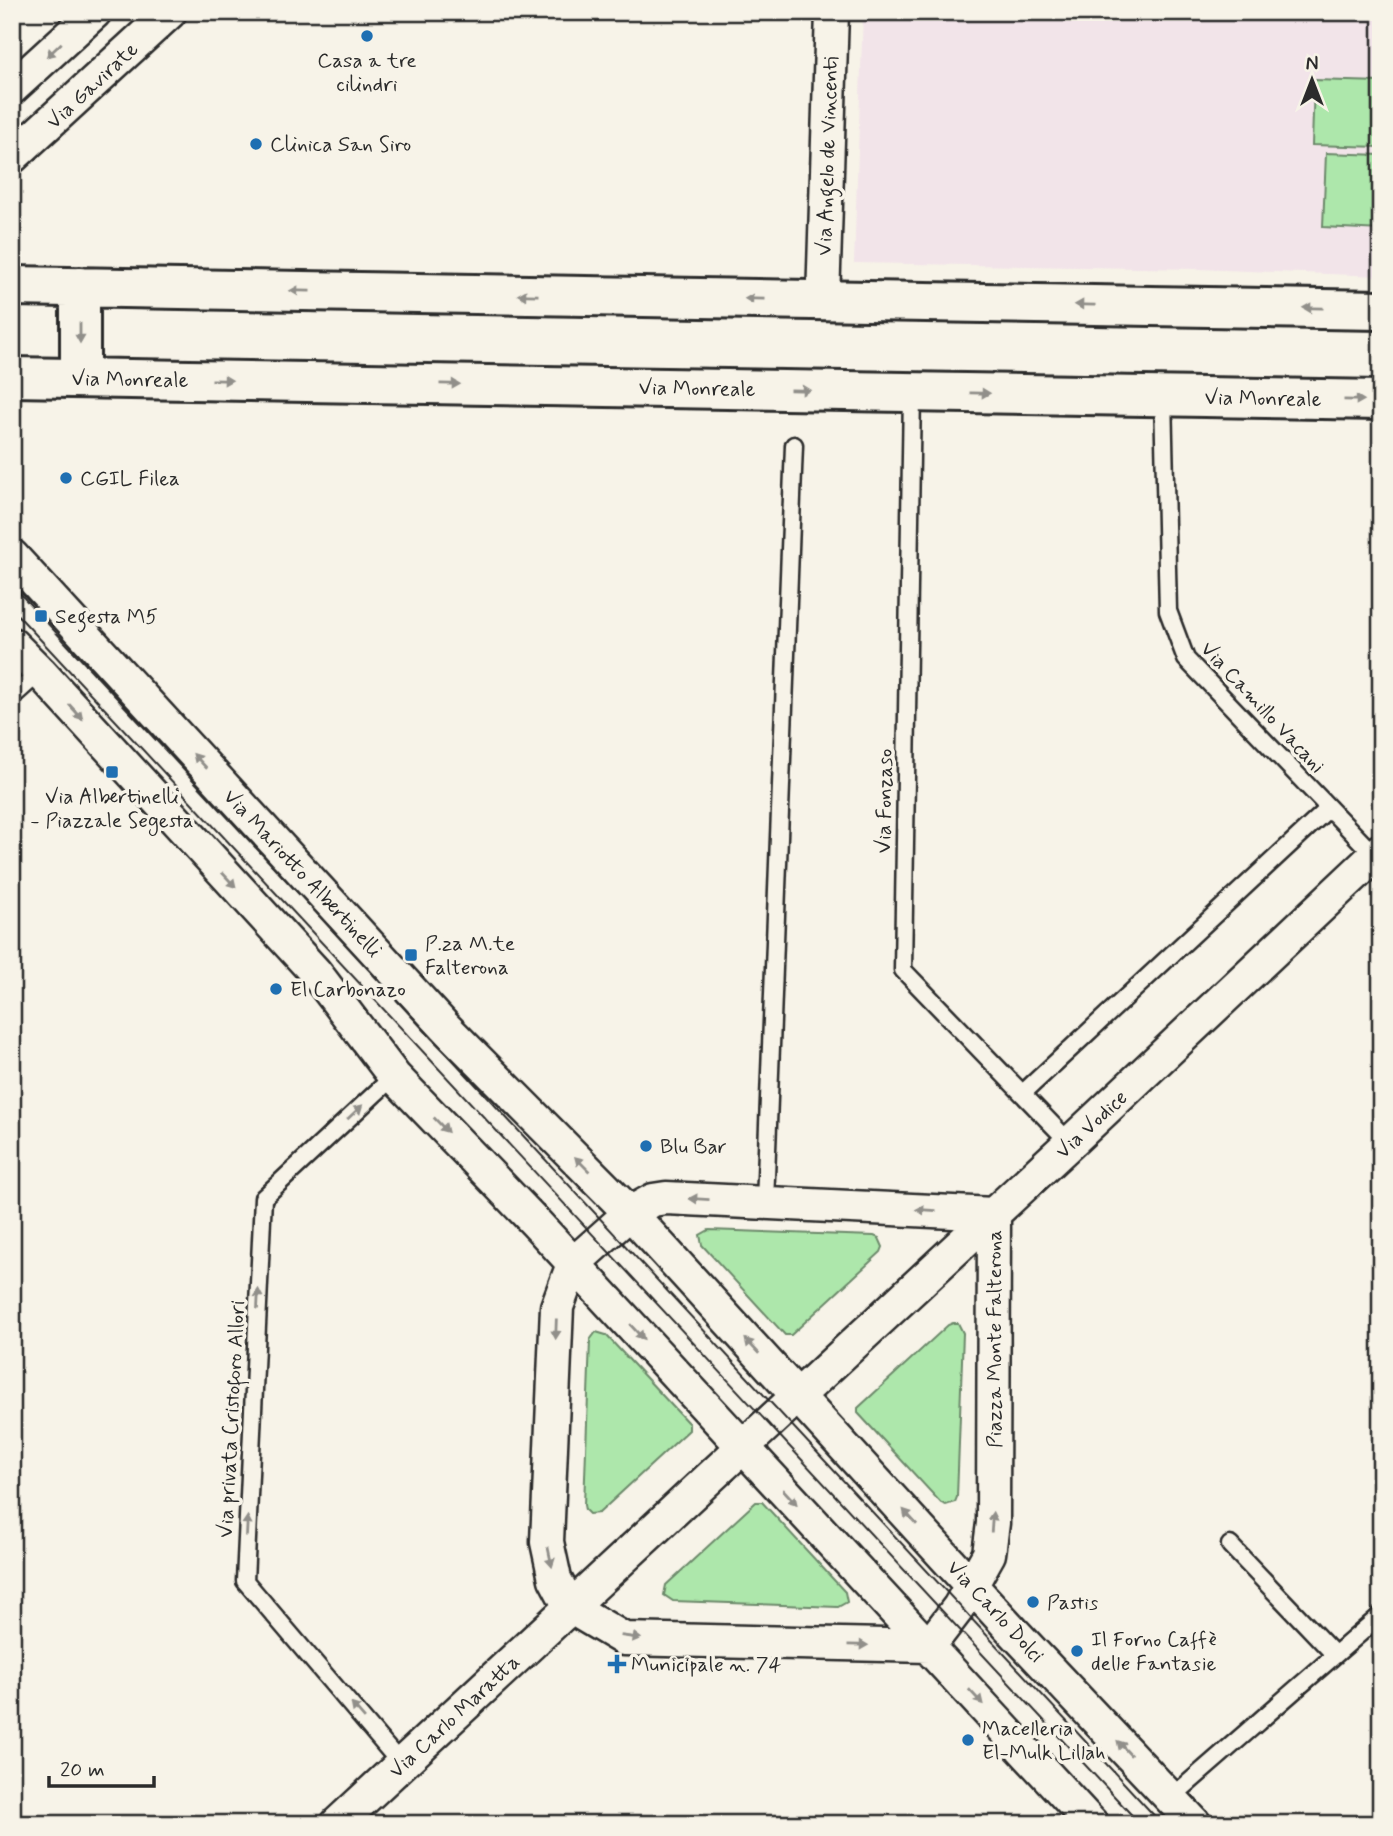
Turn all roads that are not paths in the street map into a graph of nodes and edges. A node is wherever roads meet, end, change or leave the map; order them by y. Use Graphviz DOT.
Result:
graph roads {
  1 [pos="95,12"];
  2 [pos="170,12"];
  3 [pos="832,12"];
  4 [pos="12,88"];
  5 [pos="12,157"];
  6 [pos="12,286"];
  7 [pos="80,287"];
  8 [pos="823,300"];
  9 [pos="1381,310"];
  10 [pos="12,377"];
  11 [pos="80,378"];
  12 [pos="912,392"];
  13 [pos="1163,396"];
  14 [pos="1381,400"];
  15 [pos="794,445"];
  16 [pos="12,556"];
  17 [pos="12,644"];
  18 [pos="40,672"];
  19 [pos="12,697"];
  20 [pos="1329,808"];
  21 [pos="1378,853"];
  22 [pos="394,1076"];
  23 [pos="1023,1093"];
  24 [pos="1070,1143"];
  25 [pos="765,1203"];
  26 [pos="630,1213"];
  27 [pos="994,1214"];
  28 [pos="573,1264"];
  29 [pos="799,1395"];
  30 [pos="743,1448"];
  31 [pos="1230,1545"];
  32 [pos="972,1586"];
  33 [pos="570,1607"];
  34 [pos="1381,1615"];
  35 [pos="929,1646"];
  36 [pos="1335,1655"];
  37 [pos="401,1764"];
  38 [pos="1171,1798"];
  39 [pos="337,1824"];
  40 [pos="1092,1824"];
  41 [pos="1195,1824"];
  1 -- 4 [label="street, one-way"];
  2 -- 5 [label="street, Via Gavirate"];
  3 -- 8 [label="street, Via Angelo de Vincenti"];
  6 -- 7 [label="main road"];
  8 -- 7 [label="main road, one-way"];
  7 -- 11 [label="main road, one-way"];
  9 -- 8 [label="main road, one-way"];
  10 -- 11 [label="main road, Via Monreale"];
  11 -- 12 [label="main road, Via Monreale, one-way"];
  12 -- 13 [label="main road, Via Monreale, one-way"];
  12 -- 23 [label="lane, Via Fonzaso"];
  13 -- 14 [label="main road, Via Monreale, one-way"];
  13 -- 20 [label="lane, Via Camillo Vacani"];
  15 -- 25 [label="lane"];
  26 -- 16 [label="street, Via Mariotto Albertinelli, one-way"];
  17 -- 18 [label="street"];
  18 -- 19 [label="lane"];
  18 -- 22 [label="street, one-way"];
  20 -- 21 [label="lane, Via Camillo Vacani"];
  20 -- 23 [label="lane"];
  21 -- 24 [label="street, Via Vodice"];
  22 -- 28 [label="street, one-way"];
  37 -- 22 [label="lane, Via privata Cristoforo Allori, one-way"];
  23 -- 24 [label="lane, Via Fonzaso"];
  24 -- 27 [label="street, Via Vodice"];
  25 -- 26 [label="street, Piazza Monte Falterona, one-way"];
  27 -- 25 [label="street, Piazza Monte Falterona, one-way"];
  26 -- 28 [label="street, Piazza Monte Falterona"];
  29 -- 26 [label="street, one-way"];
  27 -- 29 [label="street, Via Vodice"];
  32 -- 27 [label="street, Piazza Monte Falterona, one-way"];
  28 -- 30 [label="street, one-way"];
  28 -- 33 [label="street, Piazza Monte Falterona, one-way"];
  29 -- 30 [label="street"];
  32 -- 29 [label="street, Via Carlo Dolci, one-way"];
  30 -- 33 [label="street"];
  30 -- 35 [label="street, one-way"];
  31 -- 36 [label="lane"];
  32 -- 35 [label="street, Piazza Monte Falterona"];
  38 -- 32 [label="street, Via Carlo Dolci, one-way"];
  33 -- 35 [label="street, one-way"];
  33 -- 37 [label="street, Via Carlo Maratta"];
  34 -- 36 [label="lane"];
  35 -- 40 [label="street, one-way"];
  36 -- 38 [label="lane"];
  37 -- 39 [label="street, Via Carlo Maratta"];
  38 -- 41 [label="street, Via Carlo Dolci"];
}
